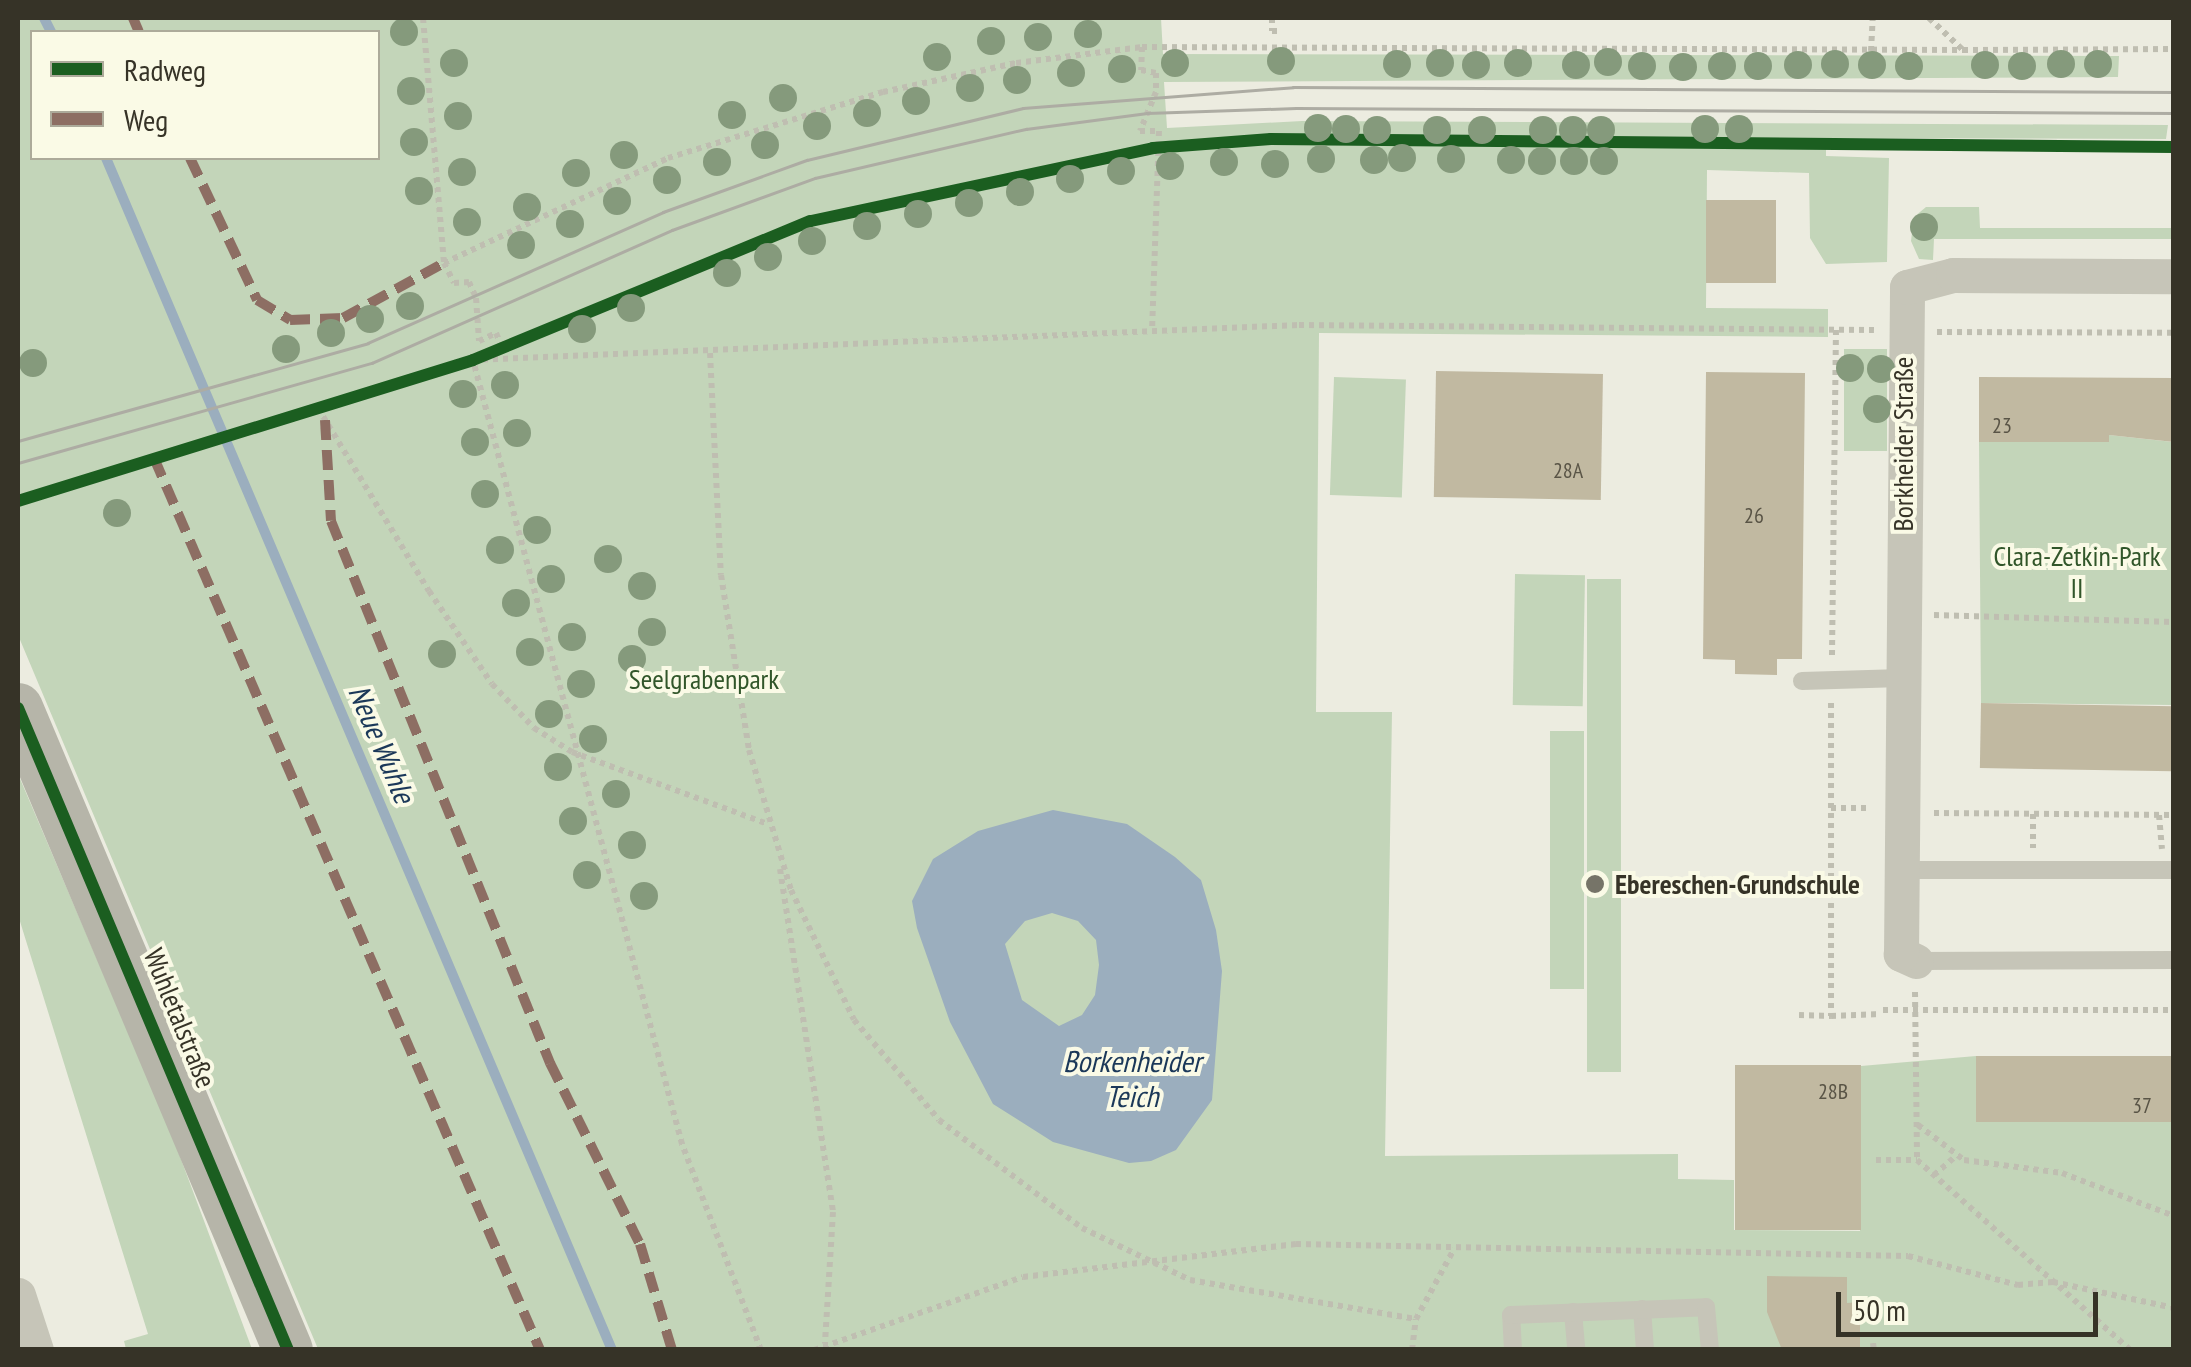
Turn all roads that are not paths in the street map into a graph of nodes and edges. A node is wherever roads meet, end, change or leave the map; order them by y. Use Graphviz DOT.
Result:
graph roads {
  1 [pos="2174,276"];
  2 [pos="1902,678"];
  3 [pos="1802,680"];
  4 [pos="18,708"];
  5 [pos="1902,870"];
  6 [pos="2174,870"];
  7 [pos="2174,960"];
  8 [pos="1916,961"];
  9 [pos="18,1294"];
  10 [pos="1642,1310"];
  11 [pos="1573,1312"];
  12 [pos="36,1350"];
  13 [pos="288,1350"];
  14 [pos="1513,1350"];
  15 [pos="1576,1350"];
  16 [pos="1645,1350"];
  17 [pos="1710,1350"];
  1 -- 2 [label="street, Borkheider Straße"];
  2 -- 3 [label="lane"];
  2 -- 5 [label="street, Borkheider Straße"];
  4 -- 13 [label="main road, Wuhletalstraße"];
  5 -- 6 [label="lane"];
  5 -- 8 [label="street, Borkheider Straße"];
  7 -- 8 [label="lane"];
  9 -- 12 [label="street"];
  10 -- 11 [label="lane"];
  10 -- 16 [label="lane"];
  10 -- 17 [label="lane"];
  11 -- 14 [label="lane"];
  11 -- 15 [label="lane"];
}
